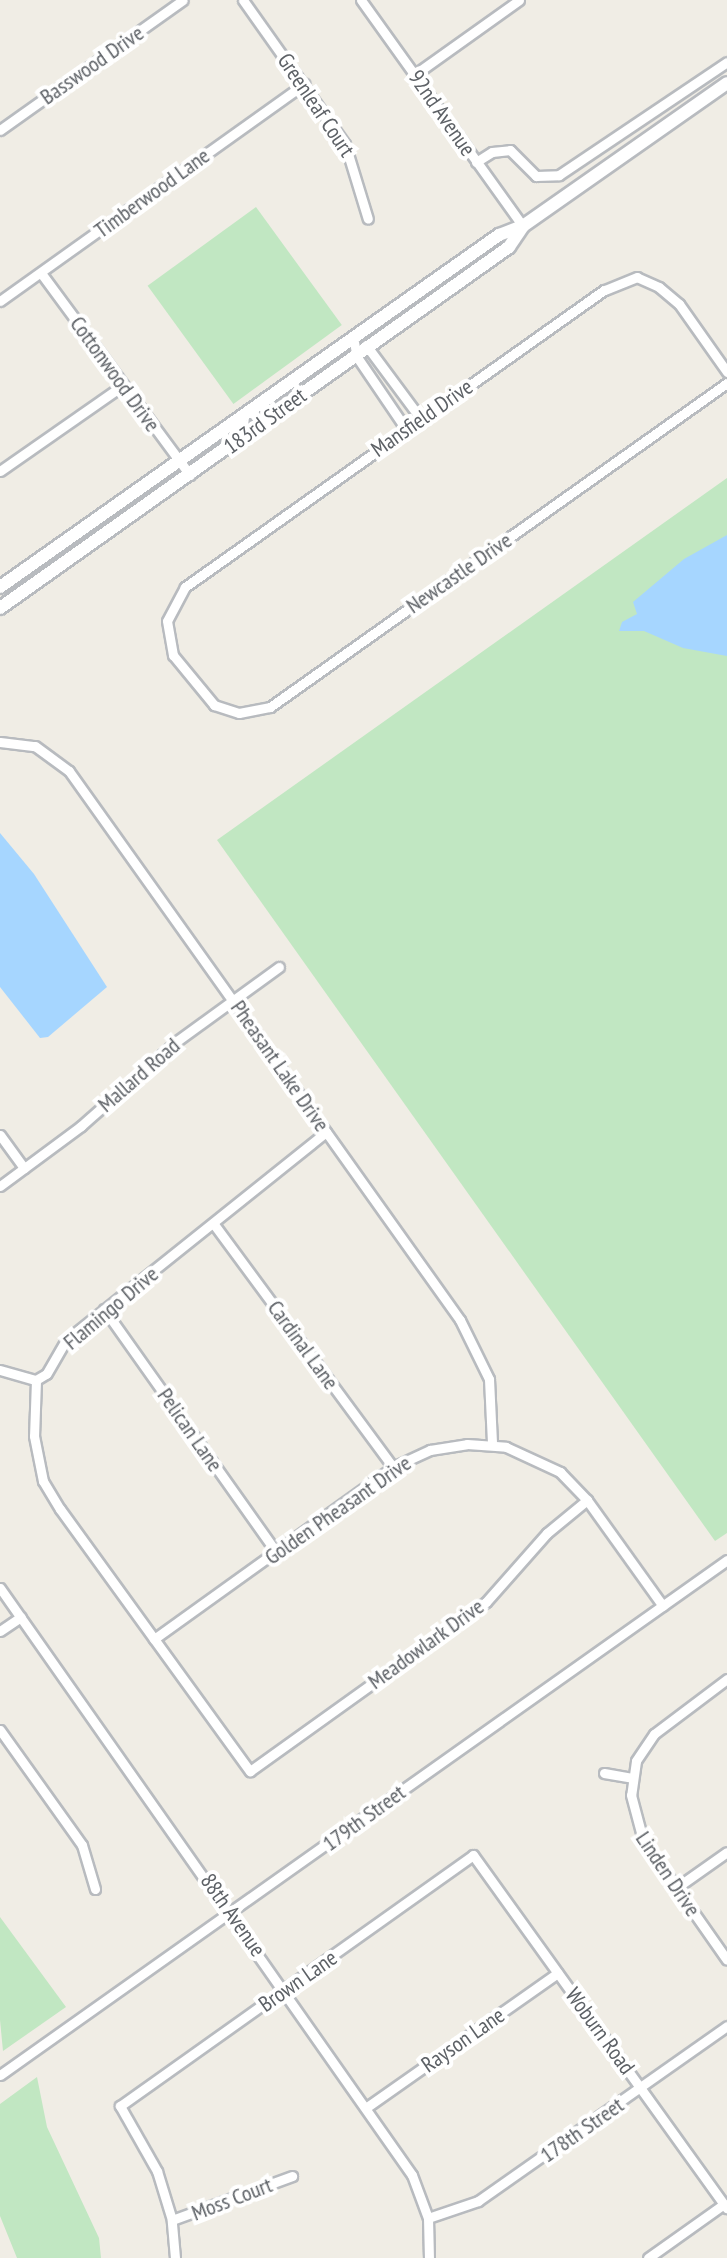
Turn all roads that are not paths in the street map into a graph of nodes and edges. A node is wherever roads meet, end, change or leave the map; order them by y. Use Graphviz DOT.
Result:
graph roads {
  1 [pos="183,0"];
  2 [pos="243,0"];
  3 [pos="361,0"];
  4 [pos="519,0"];
  5 [pos="727,62"];
  6 [pos="414,75"];
  7 [pos="727,83"];
  8 [pos="304,84"];
  9 [pos="0,130"];
  10 [pos="476,162"];
  11 [pos="368,219"];
  12 [pos="523,226"];
  13 [pos="41,273"];
  14 [pos="0,301"];
  15 [pos="353,337"];
  16 [pos="369,348"];
  17 [pos="357,357"];
  18 [pos="727,372"];
  19 [pos="727,383"];
  20 [pos="122,386"];
  21 [pos="421,419"];
  22 [pos="406,429"];
  23 [pos="179,460"];
  24 [pos="0,471"];
  25 [pos="190,475"];
  26 [pos="0,587"];
  27 [pos="0,608"];
  28 [pos="187,677"];
  29 [pos="0,742"];
  30 [pos="279,967"];
  31 [pos="234,1000"];
  32 [pos="326,1132"];
  33 [pos="0,1135"];
  34 [pos="24,1168"];
  35 [pos="0,1186"];
  36 [pos="213,1223"];
  37 [pos="104,1309"];
  38 [pos="0,1370"];
  39 [pos="36,1380"];
  40 [pos="492,1443"];
  41 [pos="393,1467"];
  42 [pos="587,1500"];
  43 [pos="276,1552"];
  44 [pos="727,1560"];
  45 [pos="0,1588"];
  46 [pos="663,1606"];
  47 [pos="21,1617"];
  48 [pos="0,1631"];
  49 [pos="154,1639"];
  50 [pos="727,1679"];
  51 [pos="0,1730"];
  52 [pos="604,1773"];
  53 [pos="631,1778"];
  54 [pos="727,1852"];
  55 [pos="473,1855"];
  56 [pos="676,1888"];
  57 [pos="95,1889"];
  58 [pos="232,1912"];
  59 [pos="727,1960"];
  60 [pos="558,1973"];
  61 [pos="285,1990"];
  62 [pos="727,2026"];
  63 [pos="0,2075"];
  64 [pos="641,2088"];
  65 [pos="367,2107"];
  66 [pos="292,2176"];
  67 [pos="726,2206"];
  68 [pos="428,2218"];
  69 [pos="172,2220"];
  70 [pos="175,2258"];
  71 [pos="429,2258"];
  72 [pos="648,2258"];
  1 -- 9 [label="street, Basswood Drive"];
  2 -- 8 [label="street, Greenleaf Court"];
  3 -- 6 [label="street, 92nd Avenue"];
  4 -- 6 [label="street"];
  5 -- 10 [label="street"];
  6 -- 10 [label="street, 92nd Avenue"];
  7 -- 12 [label="street, 183rd Street"];
  8 -- 11 [label="street, Greenleaf Court"];
  8 -- 13 [label="street, Timberwood Lane"];
  10 -- 12 [label="street, 92nd Avenue"];
  12 -- 15 [label="street, 183rd Street"];
  12 -- 16 [label="street, 183rd Street"];
  13 -- 14 [label="street, Timberwood Lane"];
  13 -- 20 [label="street, Cottonwood Drive"];
  15 -- 16 [label="street"];
  15 -- 17 [label="street"];
  15 -- 23 [label="street, 183rd Street"];
  16 -- 17 [label="street, 183rd Street"];
  16 -- 21 [label="street"];
  17 -- 22 [label="street"];
  17 -- 25 [label="street, 183rd Street"];
  18 -- 21 [label="street, Mansfield Drive"];
  19 -- 28 [label="street, Newcastle Drive"];
  20 -- 23 [label="street, Cottonwood Drive"];
  20 -- 24 [label="street"];
  21 -- 22 [label="street, Mansfield Drive"];
  22 -- 28 [label="street, Mansfield Drive"];
  23 -- 25 [label="street, Cottonwood Drive"];
  23 -- 26 [label="street, 183rd Street"];
  25 -- 27 [label="street, 183rd Street"];
  29 -- 31 [label="street, Pheasant Lake Drive"];
  30 -- 31 [label="street, Mallard Road"];
  31 -- 32 [label="street, Pheasant Lake Drive"];
  31 -- 34 [label="street, Mallard Road"];
  32 -- 36 [label="street, Flamingo Drive"];
  32 -- 40 [label="street, Pheasant Lake Drive"];
  33 -- 34 [label="street"];
  34 -- 35 [label="street, Mallard Road"];
  36 -- 37 [label="street, Flamingo Drive"];
  36 -- 41 [label="street, Cardinal Lane"];
  37 -- 39 [label="street, Flamingo Drive"];
  37 -- 43 [label="street, Pelican Lane"];
  38 -- 39 [label="street"];
  39 -- 49 [label="street"];
  40 -- 41 [label="street, Golden Pheasant Drive"];
  40 -- 42 [label="street, Golden Pheasant Drive"];
  41 -- 43 [label="street, Golden Pheasant Drive"];
  42 -- 46 [label="street, Golden Pheasant Drive"];
  42 -- 49 [label="street, Meadowlark Drive"];
  43 -- 49 [label="street, Golden Pheasant Drive"];
  44 -- 46 [label="street, 179th Street"];
  45 -- 47 [label="street, 88th Avenue"];
  46 -- 58 [label="street, 179th Street"];
  47 -- 48 [label="street"];
  47 -- 58 [label="street, 88th Avenue"];
  50 -- 53 [label="street"];
  51 -- 57 [label="street"];
  52 -- 53 [label="street"];
  53 -- 56 [label="street, Linden Drive"];
  54 -- 56 [label="street"];
  55 -- 60 [label="street, Woburn Road"];
  55 -- 61 [label="street, Brown Lane"];
  56 -- 59 [label="street, Linden Drive"];
  58 -- 61 [label="street, 88th Avenue"];
  58 -- 63 [label="street, 179th Street"];
  60 -- 64 [label="street, Woburn Road"];
  60 -- 65 [label="street, Rayson Lane"];
  61 -- 65 [label="street, 88th Avenue"];
  61 -- 69 [label="street, Brown Lane"];
  62 -- 64 [label="street, 178th Street"];
  64 -- 67 [label="street, Woburn Road"];
  64 -- 68 [label="street, 178th Street"];
  65 -- 68 [label="street, 88th Avenue"];
  66 -- 69 [label="street, Moss Court"];
  67 -- 72 [label="street"];
  68 -- 71 [label="street, 88th Avenue"];
  69 -- 70 [label="street"];
}
